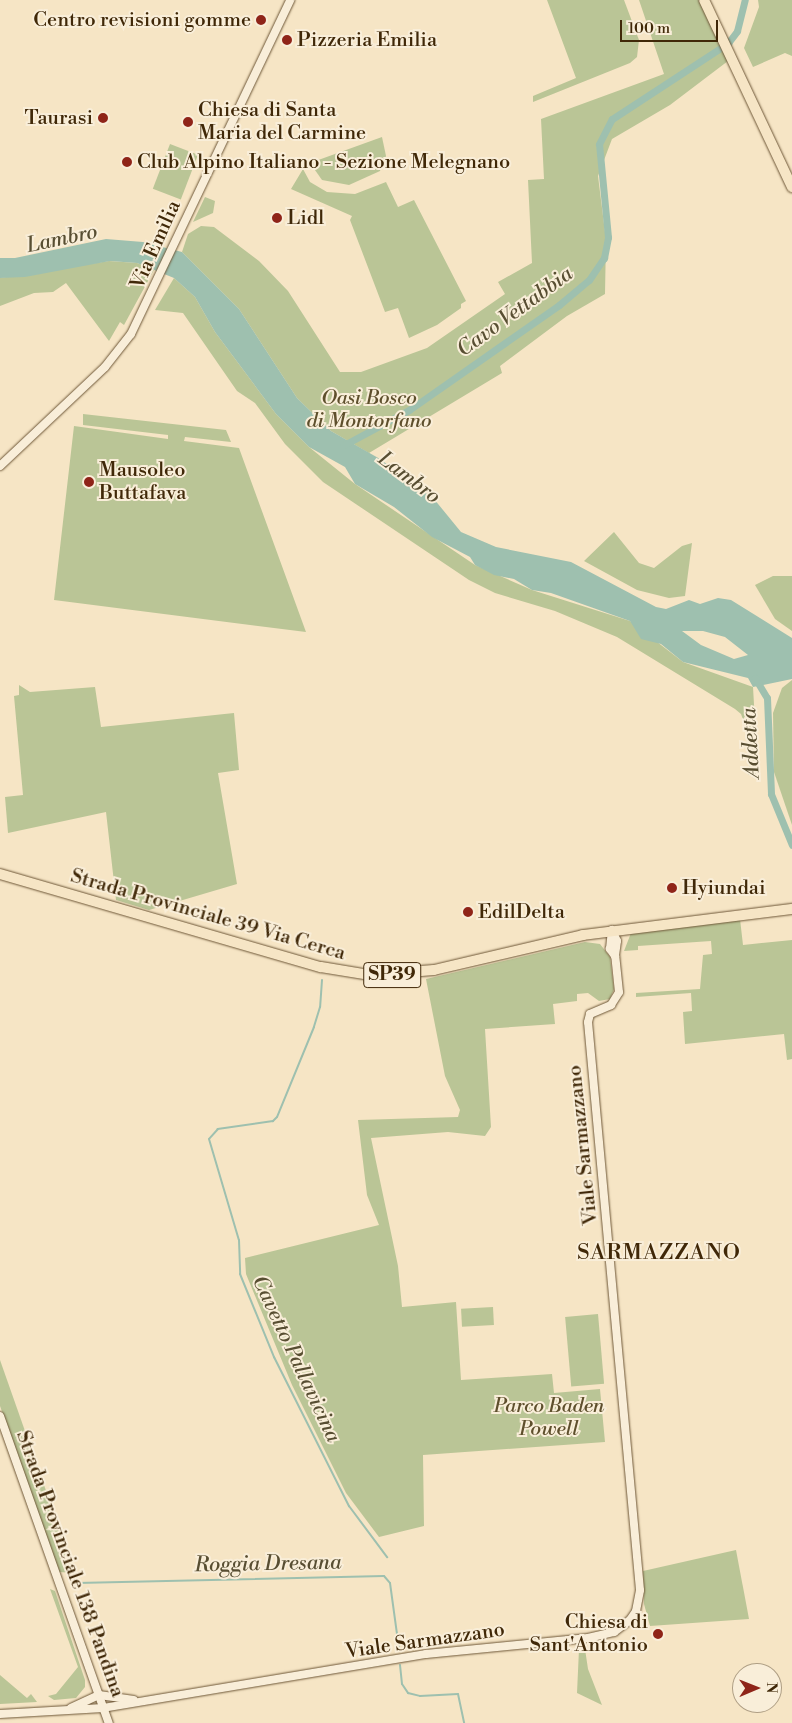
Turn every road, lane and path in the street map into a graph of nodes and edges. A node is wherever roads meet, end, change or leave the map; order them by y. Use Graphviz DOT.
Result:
graph roads {
  1 [pos="290,0"];
  2 [pos="704,0"];
  3 [pos="792,187"];
  4 [pos="0,466"];
  5 [pos="0,874"];
  6 [pos="792,908"];
  7 [pos="612,930"];
  8 [pos="0,1416"];
  9 [pos="99,1695"];
  10 [pos="136,1701"];
  11 [pos="103,1708"];
  12 [pos="68,1709"];
  13 [pos="0,1714"];
  14 [pos="109,1723"];
  1 -- 4 [label="street, Via Emilia"];
  2 -- 3 [label="main road"];
  5 -- 7 [label="main road, Strada Provinciale 39 Via Cerca / SP39"];
  6 -- 7 [label="main road, Strada Provinciale 39 Via Cerca / SP39"];
  7 -- 10 [label="street, Viale Sarmazzano"];
  8 -- 9 [label="street, Strada Provinciale 138 Pandina"];
  9 -- 10 [label="street"];
  9 -- 11 [label="street, Strada Provinciale 138 Pandina"];
  9 -- 12 [label="street"];
  10 -- 11 [label="street"];
  11 -- 12 [label="street"];
  11 -- 14 [label="street, Strada Provinciale 138 Pandina"];
  12 -- 13 [label="street"];
}
